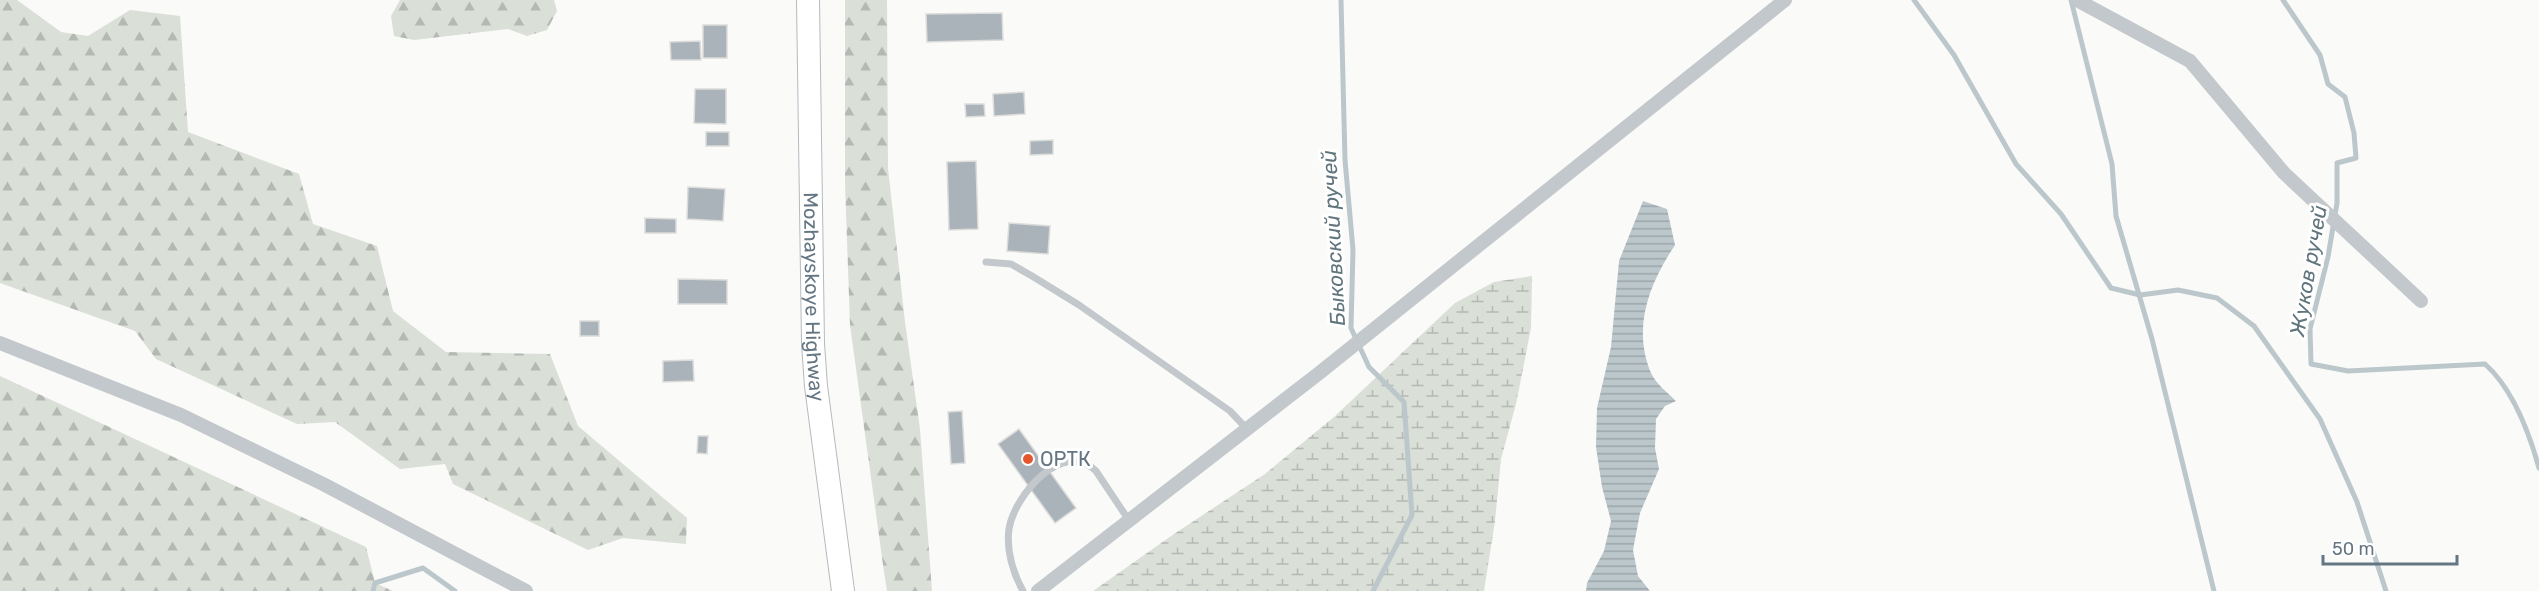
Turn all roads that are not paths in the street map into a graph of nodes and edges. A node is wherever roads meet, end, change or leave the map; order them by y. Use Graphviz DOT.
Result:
graph roads {
  1 [pos="808,0"];
  2 [pos="1785,0"];
  3 [pos="2077,0"];
  4 [pos="986,262"];
  5 [pos="2421,301"];
  6 [pos="0,343"];
  7 [pos="1247,429"];
  8 [pos="1130,522"];
  9 [pos="526,591"];
  10 [pos="843,591"];
  11 [pos="1023,591"];
  12 [pos="1038,591"];
  1 -- 10 [label="main road, Mozhayskoye Highway"];
  2 -- 7 [label="street"];
  3 -- 5 [label="street"];
  4 -- 7 [label="lane"];
  6 -- 9 [label="street"];
  7 -- 8 [label="street"];
  8 -- 11 [label="lane"];
  8 -- 12 [label="street"];
}
